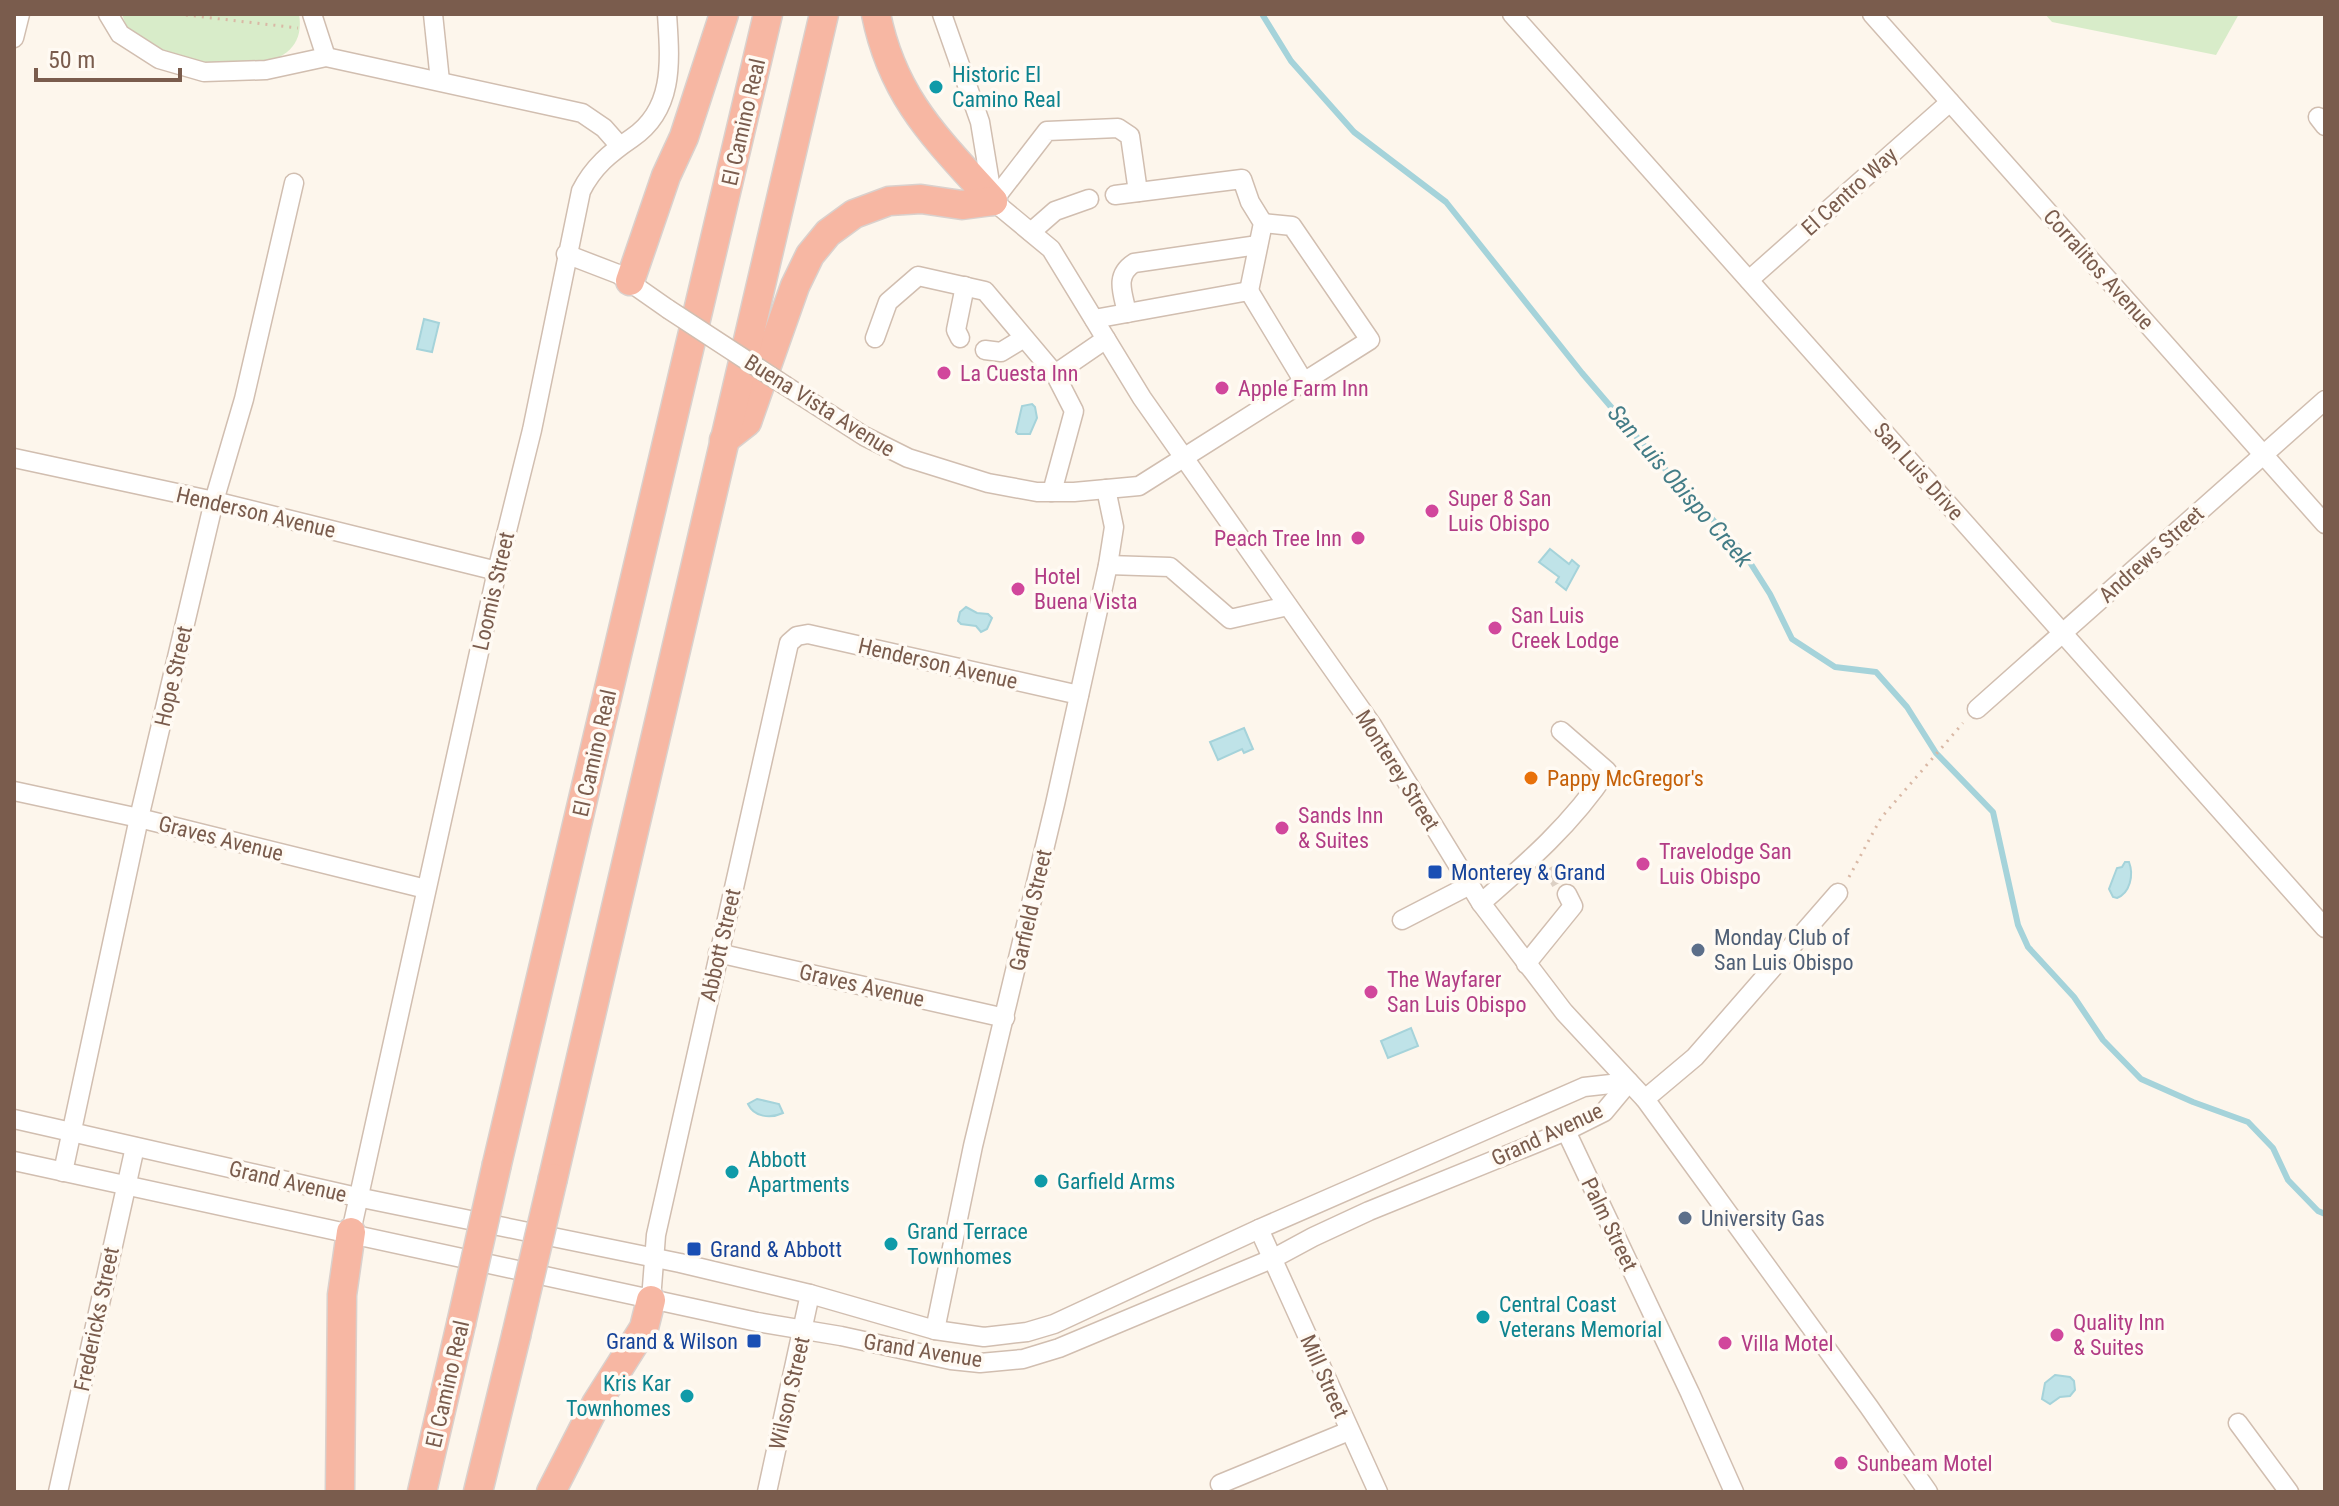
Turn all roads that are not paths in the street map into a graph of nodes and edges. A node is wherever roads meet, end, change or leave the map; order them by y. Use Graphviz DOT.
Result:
graph roads {
  1 [pos="20,14"];
  2 [pos="108,14"];
  3 [pos="433,14"];
  4 [pos="667,14"];
  5 [pos="724,14"];
  6 [pos="768,14"];
  7 [pos="824,14"];
  8 [pos="876,14"];
  9 [pos="942,14"];
  10 [pos="1512,14"];
  11 [pos="1872,14"];
  12 [pos="315,22"];
  13 [pos="14,38"];
  14 [pos="326,57"];
  15 [pos="440,81"];
  16 [pos="1950,102"];
  17 [pos="619,145"];
  18 [pos="294,183"];
  19 [pos="1138,192"];
  20 [pos="1115,195"];
  21 [pos="1089,199"];
  22 [pos="993,201"];
  23 [pos="1263,223"];
  24 [pos="1031,232"];
  25 [pos="1258,245"];
  26 [pos="566,254"];
  27 [pos="1749,280"];
  28 [pos="630,281"];
  29 [pos="965,286"];
  30 [pos="1249,291"];
  31 [pos="1127,313"];
  32 [pos="1094,319"];
  33 [pos="875,338"];
  34 [pos="960,338"];
  35 [pos="1024,338"];
  36 [pos="1106,339"];
  37 [pos="985,350"];
  38 [pos="1055,374"];
  39 [pos="1304,382"];
  40 [pos="2325,400"];
  41 [pos="722,442"];
  42 [pos="2263,454"];
  43 [pos="14,458"];
  44 [pos="1184,460"];
  45 [pos="1106,489"];
  46 [pos="1052,492"];
  47 [pos="214,501"];
  48 [pos="2325,524"];
  49 [pos="1108,565"];
  50 [pos="497,571"];
  51 [pos="1288,606"];
  52 [pos="2062,633"];
  53 [pos="797,636"];
  54 [pos="1079,695"];
  55 [pos="1972,714"];
  56 [pos="1561,731"];
  57 [pos="14,791"];
  58 [pos="139,818"];
  59 [pos="1542,850"];
  60 [pos="1551,867"];
  61 [pos="1470,885"];
  62 [pos="426,889"];
  63 [pos="1838,893"];
  64 [pos="1567,894"];
  65 [pos="1481,903"];
  66 [pos="1402,920"];
  67 [pos="2325,928"];
  68 [pos="718,953"];
  69 [pos="1526,964"];
  70 [pos="1005,1018"];
  71 [pos="1629,1082"];
  72 [pos="1645,1099"];
  73 [pos="14,1119"];
  74 [pos="1566,1131"];
  75 [pos="71,1132"];
  76 [pos="135,1147"];
  77 [pos="14,1161"];
  78 [pos="63,1172"];
  79 [pos="126,1187"];
  80 [pos="357,1197"];
  81 [pos="1259,1229"];
  82 [pos="351,1232"];
  83 [pos="653,1257"];
  84 [pos="1274,1258"];
  85 [pos="810,1294"];
  86 [pos="651,1300"];
  87 [pos="935,1330"];
  88 [pos="803,1331"];
  89 [pos="2238,1423"];
  90 [pos="1349,1431"];
  91 [pos="1220,1484"];
  92 [pos="58,1492"];
  93 [pos="340,1492"];
  94 [pos="422,1492"];
  95 [pos="478,1492"];
  96 [pos="551,1492"];
  97 [pos="767,1492"];
  98 [pos="1378,1492"];
  99 [pos="1734,1492"];
  100 [pos="1928,1492"];
  101 [pos="2289,1492"];
  1 -- 13 [label="street"];
  2 -- 14 [label="street"];
  3 -- 15 [label="street"];
  4 -- 17 [label="street, Loomis Street"];
  5 -- 28 [label="highway"];
  6 -- 94 [label="highway, El Camino Real, bridge"];
  7 -- 41 [label="highway"];
  8 -- 22 [label="highway"];
  9 -- 22 [label="street"];
  10 -- 27 [label="street, San Luis Drive"];
  11 -- 16 [label="street, Corralitos Avenue"];
  12 -- 14 [label="street"];
  14 -- 15 [label="street"];
  15 -- 17 [label="street"];
  16 -- 27 [label="street, El Centro Way"];
  16 -- 42 [label="street, Corralitos Avenue"];
  17 -- 26 [label="street, Loomis Street"];
  18 -- 47 [label="street, Hope Street"];
  19 -- 20 [label="street"];
  19 -- 22 [label="street"];
  19 -- 23 [label="street"];
  21 -- 24 [label="street"];
  22 -- 24 [label="street, Monterey Street"];
  22 -- 41 [label="highway"];
  23 -- 25 [label="street"];
  23 -- 39 [label="street, Buena Vista Avenue"];
  24 -- 32 [label="street, Monterey Street"];
  25 -- 30 [label="street"];
  25 -- 31 [label="street"];
  26 -- 28 [label="street, Buena Vista Avenue"];
  26 -- 50 [label="street, Loomis Street"];
  27 -- 52 [label="street, San Luis Drive"];
  28 -- 46 [label="street, Buena Vista Avenue, bridge"];
  29 -- 33 [label="street"];
  29 -- 34 [label="street"];
  29 -- 35 [label="street"];
  30 -- 31 [label="street"];
  30 -- 39 [label="street"];
  31 -- 32 [label="street"];
  32 -- 36 [label="street, Monterey Street"];
  35 -- 37 [label="street"];
  35 -- 38 [label="street"];
  36 -- 38 [label="street"];
  36 -- 44 [label="street, Monterey Street"];
  38 -- 46 [label="street"];
  39 -- 44 [label="street, Buena Vista Avenue"];
  40 -- 42 [label="street, Andrews Street"];
  41 -- 95 [label="highway, bridge"];
  42 -- 48 [label="street, Corralitos Avenue"];
  42 -- 52 [label="street, Andrews Street"];
  43 -- 47 [label="street, Henderson Avenue"];
  44 -- 45 [label="street, Buena Vista Avenue"];
  44 -- 51 [label="street, Monterey Street"];
  45 -- 46 [label="street, Buena Vista Avenue"];
  45 -- 49 [label="street, Garfield Street"];
  47 -- 50 [label="street, Henderson Avenue"];
  47 -- 58 [label="street, Hope Street"];
  49 -- 51 [label="street"];
  49 -- 54 [label="street, Garfield Street"];
  50 -- 62 [label="street, Loomis Street"];
  51 -- 61 [label="street, Monterey Street"];
  52 -- 55 [label="street, Andrews Street"];
  52 -- 67 [label="street, San Luis Drive"];
  53 -- 54 [label="street, Henderson Avenue"];
  53 -- 68 [label="street, Abbott Street"];
  54 -- 70 [label="street, Garfield Street"];
  56 -- 59 [label="street"];
  57 -- 58 [label="street, Graves Avenue"];
  58 -- 62 [label="street, Graves Avenue"];
  58 -- 75 [label="street, Hope Street"];
  59 -- 60 [label="street"];
  59 -- 65 [label="street"];
  61 -- 65 [label="street, Monterey Street"];
  61 -- 66 [label="street"];
  62 -- 80 [label="street, Loomis Street"];
  63 -- 72 [label="street"];
  64 -- 69 [label="street"];
  65 -- 69 [label="street, Monterey Street"];
  68 -- 70 [label="street, Graves Avenue"];
  68 -- 83 [label="street, Abbott Street"];
  69 -- 71 [label="street, Monterey Street"];
  70 -- 87 [label="street, Garfield Street"];
  71 -- 72 [label="street, Monterey Street"];
  71 -- 74 [label="street, Grand Avenue"];
  71 -- 81 [label="street, Grand Avenue"];
  72 -- 100 [label="street, Monterey Street"];
  73 -- 75 [label="street, Grand Avenue"];
  74 -- 84 [label="street, Grand Avenue"];
  74 -- 99 [label="street, Palm Street"];
  75 -- 76 [label="street, Grand Avenue"];
  75 -- 78 [label="street, Hope Street"];
  76 -- 79 [label="street, Fredericks Street"];
  76 -- 80 [label="street, Grand Avenue"];
  77 -- 78 [label="street, Grand Avenue"];
  78 -- 79 [label="street, Grand Avenue"];
  79 -- 82 [label="street, Grand Avenue"];
  79 -- 92 [label="street, Fredericks Street"];
  80 -- 82 [label="street, Loomis Street"];
  80 -- 83 [label="street, Grand Avenue"];
  81 -- 84 [label="street, Mill Street"];
  81 -- 87 [label="street, Grand Avenue"];
  82 -- 86 [label="street, Grand Avenue"];
  82 -- 93 [label="highway"];
  83 -- 85 [label="street, Grand Avenue"];
  83 -- 86 [label="street, Abbott Street"];
  84 -- 88 [label="street, Grand Avenue"];
  84 -- 90 [label="street, Mill Street"];
  85 -- 87 [label="street, Grand Avenue"];
  85 -- 88 [label="street, Wilson Street"];
  86 -- 88 [label="street, Grand Avenue"];
  86 -- 96 [label="highway"];
  88 -- 97 [label="street, Wilson Street"];
  89 -- 101 [label="street"];
  90 -- 91 [label="street"];
  90 -- 98 [label="street, Mill Street"];
}
